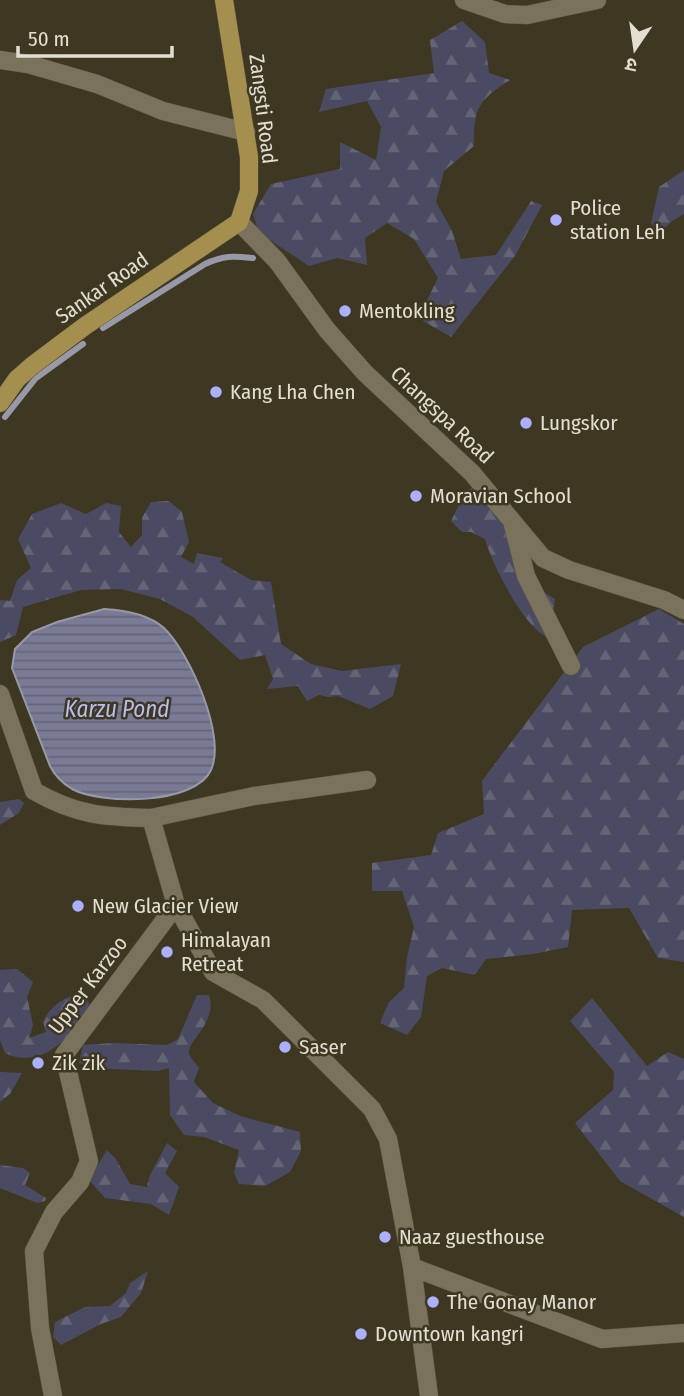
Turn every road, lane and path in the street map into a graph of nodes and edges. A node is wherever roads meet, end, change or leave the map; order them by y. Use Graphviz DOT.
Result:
graph roads {
  1 [pos="224,0"];
  2 [pos="464,0"];
  3 [pos="597,0"];
  4 [pos="0,60"];
  5 [pos="246,132"];
  6 [pos="240,222"];
  7 [pos="0,403"];
  8 [pos="513,521"];
  9 [pos="684,610"];
  10 [pos="571,666"];
  11 [pos="0,694"];
  12 [pos="367,780"];
  13 [pos="151,818"];
  14 [pos="176,905"];
  15 [pos="412,1267"];
  16 [pos="684,1333"];
  17 [pos="53,1396"];
  18 [pos="429,1396"];
  1 -- 5 [label="main road, Zangsti Road"];
  2 -- 3 [label="street"];
  4 -- 5 [label="street"];
  5 -- 6 [label="main road, Zangsti Road"];
  6 -- 7 [label="main road, Sankar Road"];
  6 -- 8 [label="street, Changspa Road"];
  8 -- 9 [label="street, Changspa Road"];
  8 -- 10 [label="street"];
  11 -- 13 [label="street"];
  12 -- 13 [label="street"];
  13 -- 14 [label="street"];
  14 -- 15 [label="street"];
  14 -- 17 [label="street, Upper Karzoo"];
  15 -- 16 [label="street"];
  15 -- 18 [label="street"];
}
